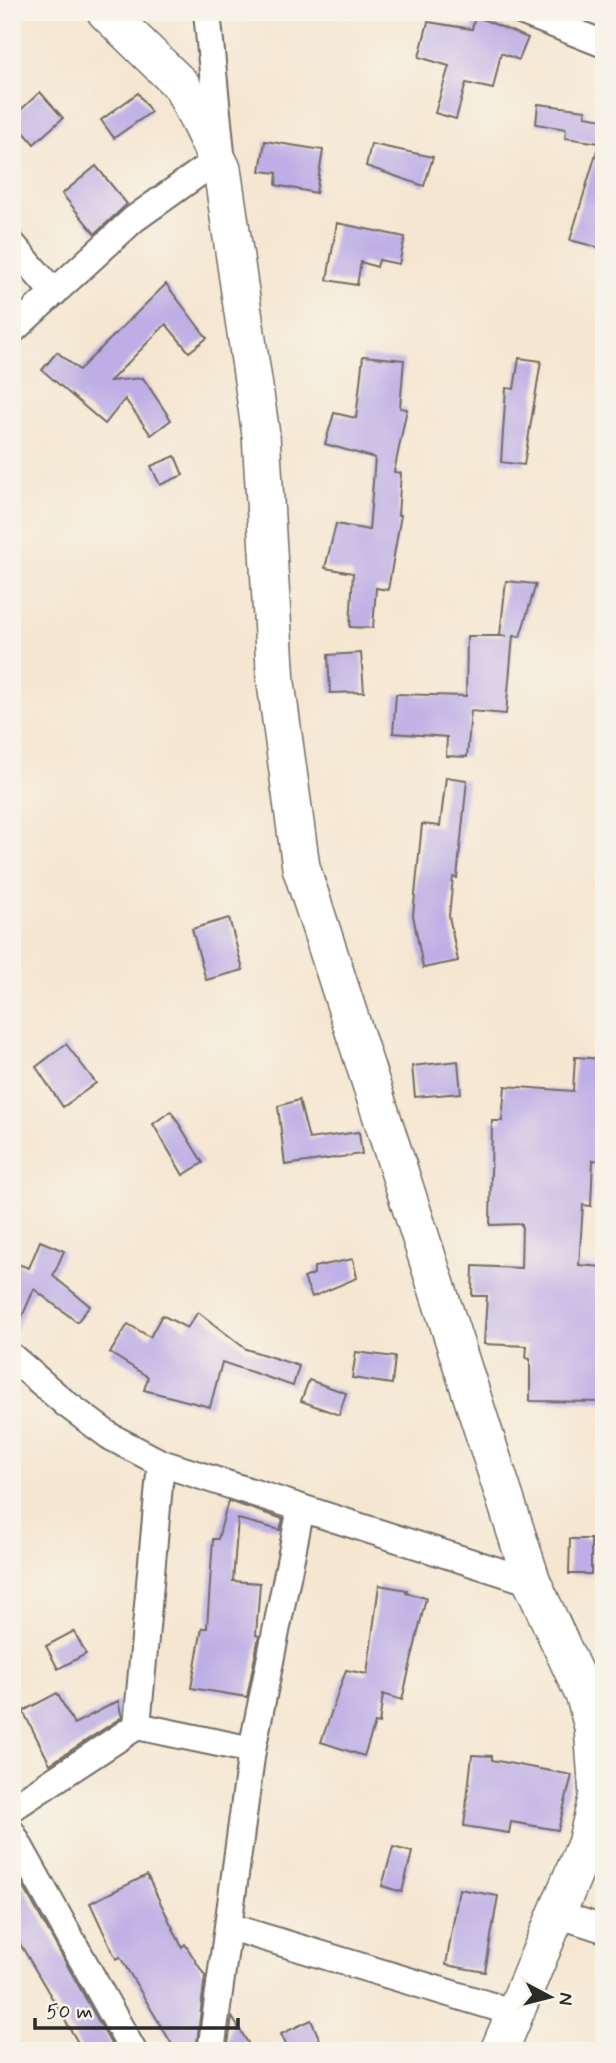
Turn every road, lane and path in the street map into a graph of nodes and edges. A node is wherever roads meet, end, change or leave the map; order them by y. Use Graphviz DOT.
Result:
graph roads {
  1 [pos="106,12"];
  2 [pos="207,12"];
  3 [pos="523,12"];
  4 [pos="604,44"];
  5 [pos="220,164"];
  6 [pos="12,244"];
  7 [pos="54,293"];
  8 [pos="12,331"];
  9 [pos="12,1357"];
  10 [pos="161,1463"];
  11 [pos="301,1508"];
  12 [pos="532,1581"];
  13 [pos="137,1726"];
  14 [pos="252,1750"];
  15 [pos="601,1788"];
  16 [pos="12,1808"];
  17 [pos="12,1833"];
  18 [pos="557,1914"];
  19 [pos="230,1927"];
  20 [pos="604,1929"];
  21 [pos="515,2013"];
  22 [pos="133,2051"];
  23 [pos="211,2051"];
  24 [pos="499,2051"];
  1 -- 5 [label="street"];
  2 -- 5 [label="street"];
  3 -- 4 [label="street"];
  5 -- 7 [label="street"];
  5 -- 12 [label="street"];
  6 -- 7 [label="street"];
  7 -- 8 [label="street"];
  9 -- 10 [label="street"];
  10 -- 11 [label="street"];
  10 -- 13 [label="street"];
  11 -- 12 [label="street"];
  11 -- 14 [label="street"];
  12 -- 15 [label="street"];
  13 -- 14 [label="street"];
  13 -- 16 [label="street"];
  14 -- 19 [label="street"];
  15 -- 18 [label="street"];
  17 -- 22 [label="street"];
  18 -- 20 [label="street"];
  18 -- 21 [label="street"];
  19 -- 21 [label="street"];
  19 -- 23 [label="street"];
  21 -- 24 [label="street"];
}
